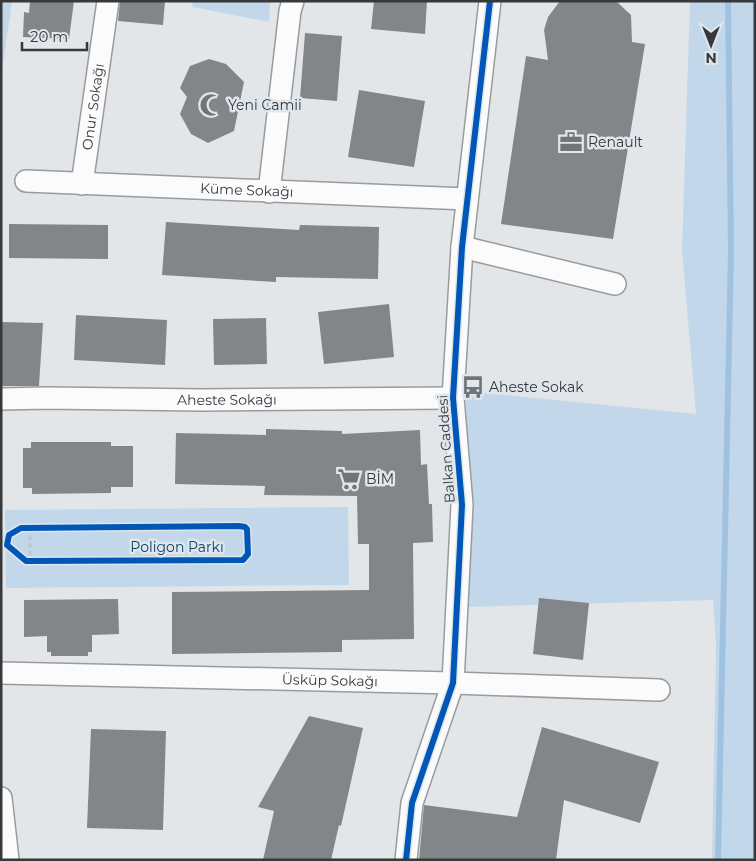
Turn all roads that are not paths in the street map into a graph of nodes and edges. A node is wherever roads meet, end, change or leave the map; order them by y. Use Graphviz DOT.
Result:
graph roads {
  1 [pos="108,1"];
  2 [pos="293,1"];
  3 [pos="490,1"];
  4 [pos="26,181"];
  5 [pos="82,184"];
  6 [pos="269,192"];
  7 [pos="467,199"];
  8 [pos="462,247"];
  9 [pos="615,284"];
  10 [pos="453,398"];
  11 [pos="1,399"];
  12 [pos="1,673"];
  13 [pos="452,683"];
  14 [pos="658,690"];
  15 [pos="1,798"];
  16 [pos="8,860"];
  17 [pos="406,860"];
  1 -- 5 [label="street, Onur Sokağı"];
  2 -- 6 [label="street"];
  3 -- 7 [label="street, Balkan Caddesi"];
  4 -- 5 [label="street, Küme Sokağı"];
  5 -- 6 [label="street, Küme Sokağı"];
  6 -- 7 [label="street, Küme Sokağı"];
  7 -- 8 [label="street, Balkan Caddesi"];
  8 -- 9 [label="street"];
  8 -- 10 [label="street, Balkan Caddesi"];
  10 -- 11 [label="street, Aheste Sokağı"];
  10 -- 13 [label="street, Balkan Caddesi"];
  12 -- 13 [label="street, Üsküp Sokağı"];
  13 -- 14 [label="street, Üsküp Sokağı"];
  13 -- 17 [label="street, Balkan Caddesi"];
  15 -- 16 [label="street"];
}
